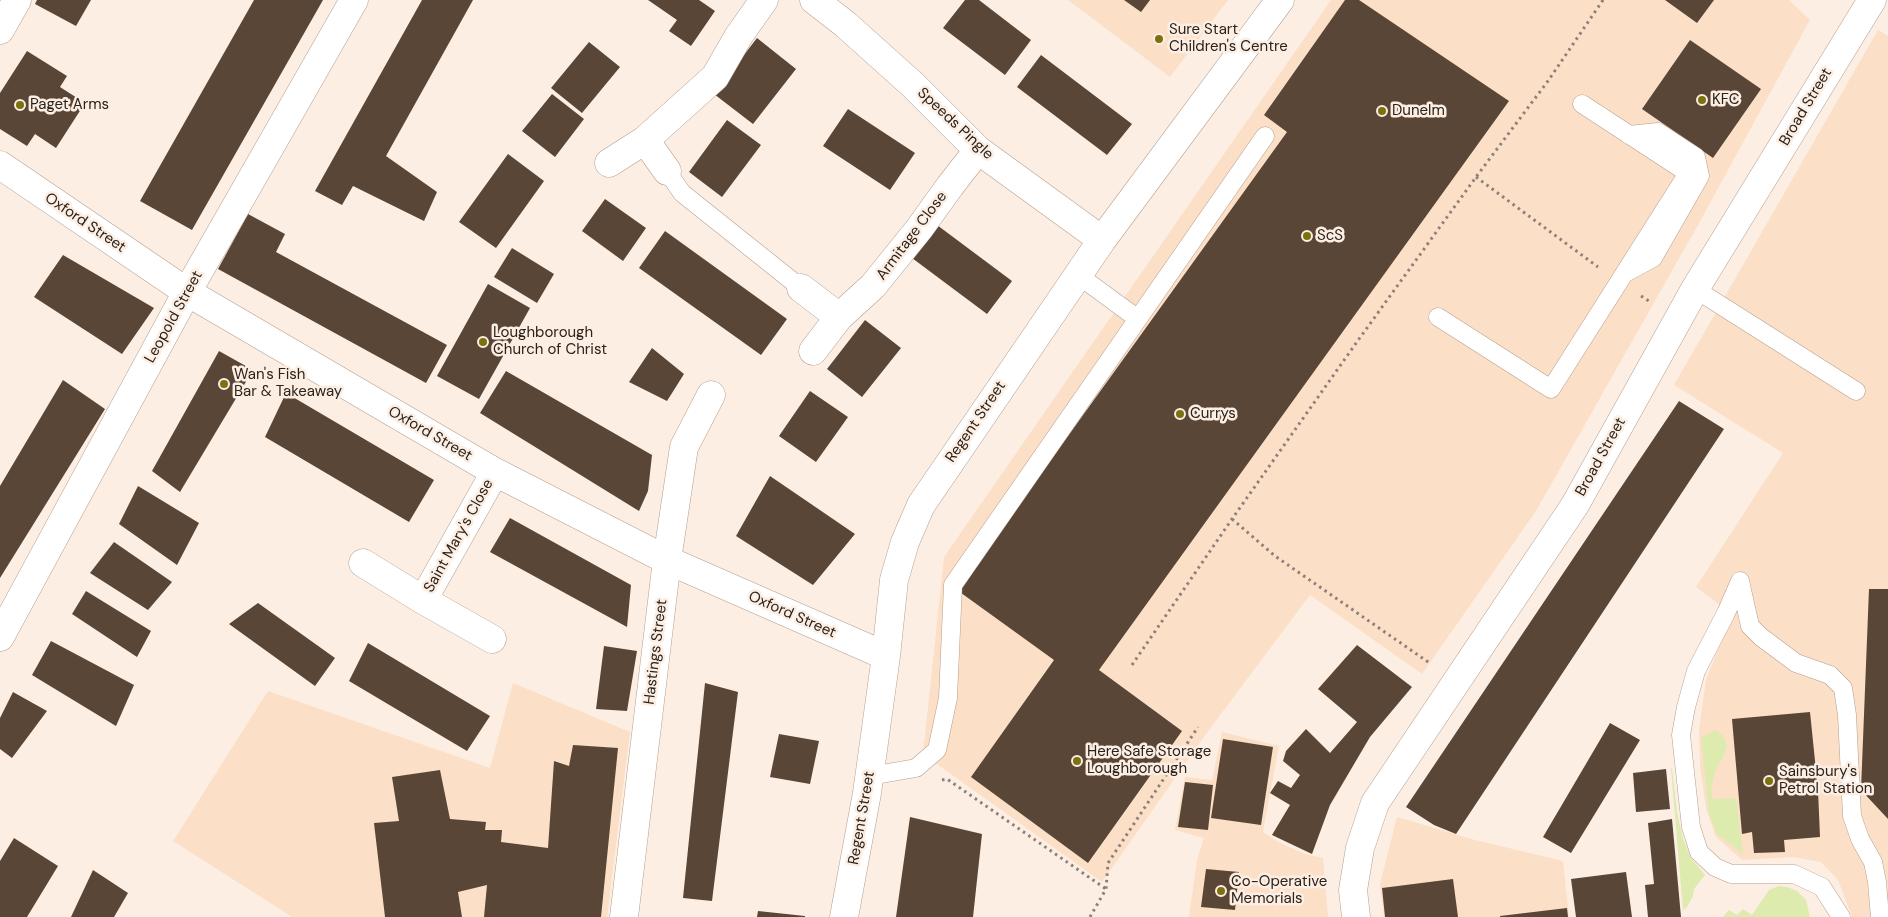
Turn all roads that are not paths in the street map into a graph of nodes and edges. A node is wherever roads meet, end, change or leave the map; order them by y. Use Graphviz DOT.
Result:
graph roads {
  1 [pos="17,0"];
  2 [pos="354,0"];
  3 [pos="764,0"];
  4 [pos="814,0"];
  5 [pos="1280,0"];
  6 [pos="1872,0"];
  7 [pos="0,30"];
  8 [pos="1582,104"];
  9 [pos="1265,136"];
  10 [pos="645,140"];
  11 [pos="978,150"];
  12 [pos="610,163"];
  13 [pos="0,165"];
  14 [pos="667,171"];
  15 [pos="1102,240"];
  16 [pos="1078,275"];
  17 [pos="801,288"];
  18 [pos="1695,289"];
  19 [pos="187,292"];
  20 [pos="1438,316"];
  21 [pos="839,318"];
  22 [pos="1138,320"];
  23 [pos="813,351"];
  24 [pos="1856,391"];
  25 [pos="711,394"];
  26 [pos="495,472"];
  27 [pos="667,560"];
  28 [pos="362,563"];
  29 [pos="423,600"];
  30 [pos="0,637"];
  31 [pos="492,639"];
  32 [pos="886,656"];
  33 [pos="870,776"];
  34 [pos="624,917"];
  35 [pos="844,917"];
  36 [pos="1356,917"];
  37 [pos="1841,917"];
  38 [pos="1880,917"];
  1 -- 7 [label="street"];
  2 -- 19 [label="street, Leopold Street"];
  3 -- 10 [label="street"];
  4 -- 11 [label="street, Speeds Pingle"];
  5 -- 15 [label="street, Regent Street"];
  6 -- 18 [label="street, Broad Street"];
  8 -- 20 [label="lane"];
  9 -- 22 [label="lane"];
  10 -- 12 [label="street"];
  10 -- 14 [label="street"];
  11 -- 15 [label="street, Speeds Pingle"];
  11 -- 21 [label="street, Armitage Close"];
  13 -- 19 [label="street, Oxford Street"];
  14 -- 17 [label="lane"];
  15 -- 16 [label="street, Regent Street"];
  16 -- 22 [label="lane"];
  16 -- 32 [label="street, Regent Street"];
  17 -- 21 [label="street"];
  18 -- 24 [label="lane"];
  18 -- 36 [label="street, Broad Street"];
  19 -- 26 [label="street, Oxford Street"];
  19 -- 30 [label="street, Leopold Street"];
  21 -- 23 [label="street, Armitage Close"];
  22 -- 33 [label="lane"];
  25 -- 27 [label="street, Hastings Street"];
  26 -- 27 [label="street, Oxford Street"];
  26 -- 29 [label="street, Saint Mary's Close"];
  27 -- 32 [label="street, Oxford Street"];
  27 -- 34 [label="street, Hastings Street"];
  28 -- 29 [label="street, Saint Mary's Close"];
  29 -- 31 [label="street, Saint Mary's Close"];
  32 -- 33 [label="street, Regent Street"];
  33 -- 35 [label="street, Regent Street"];
  37 -- 38 [label="lane"];
}
